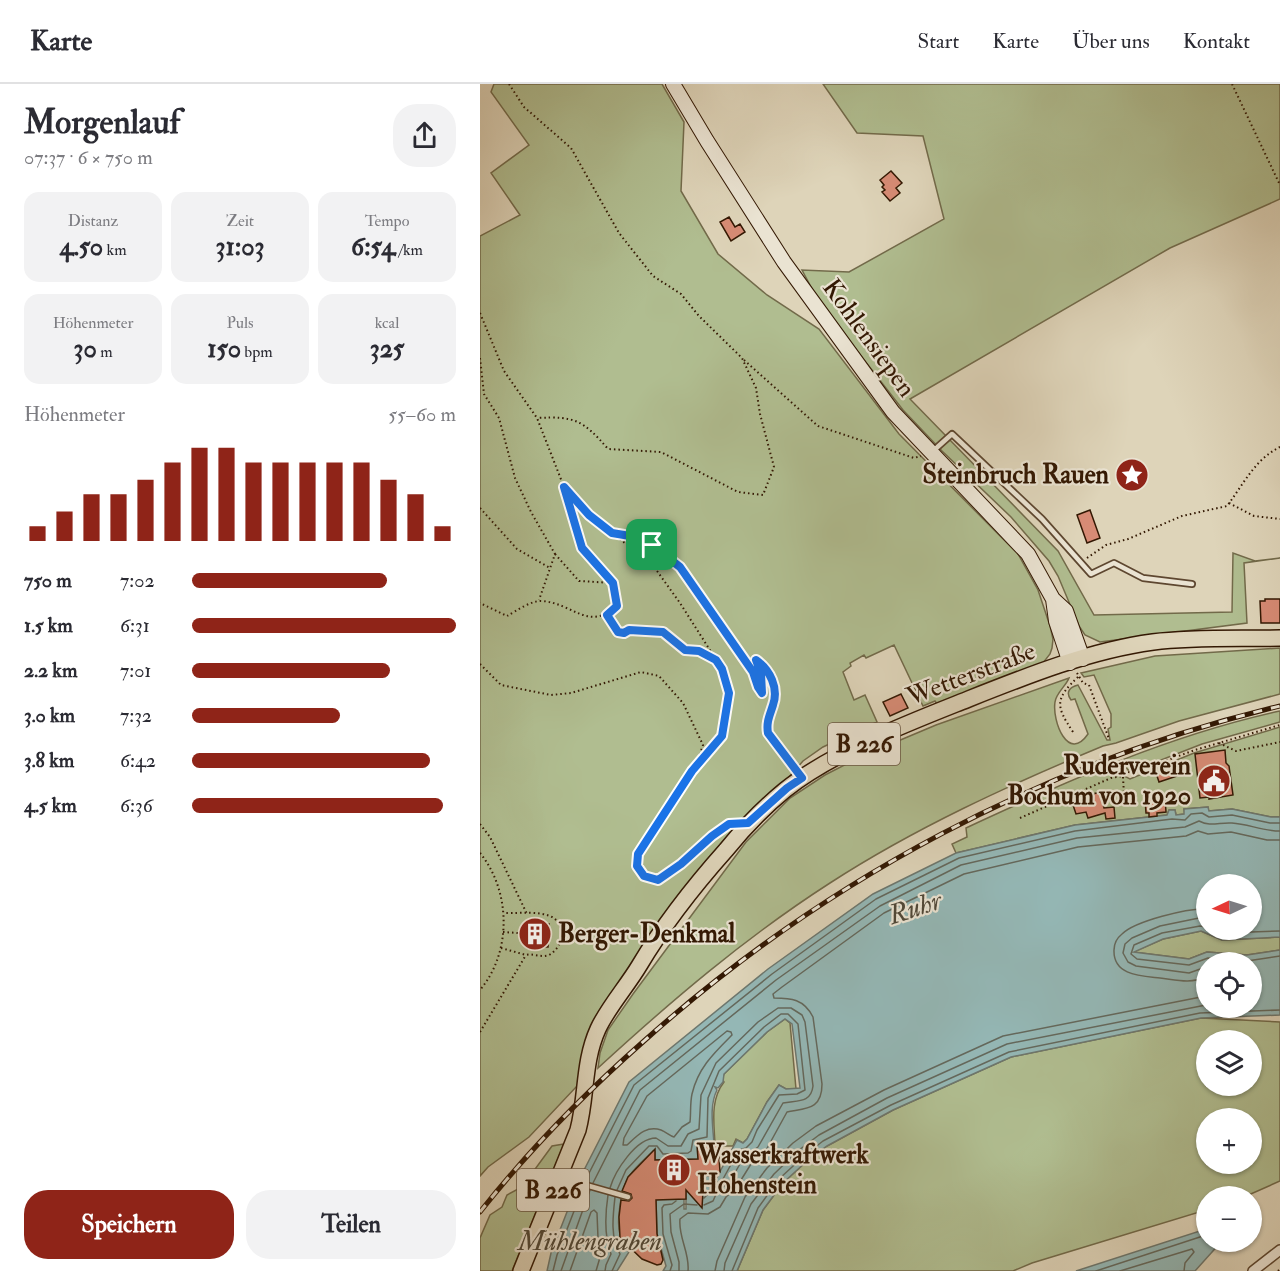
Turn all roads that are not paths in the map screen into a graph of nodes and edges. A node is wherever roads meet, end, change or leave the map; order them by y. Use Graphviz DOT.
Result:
graph roads {
  1 [pos="673,84"];
  2 [pos="931,453"];
  3 [pos="1192,584"];
  4 [pos="1280,638"];
  5 [pos="1077,666"];
  6 [pos="558,1177"];
  7 [pos="628,1197"];
  8 [pos="1280,1250"];
  9 [pos="521,1271"];
  10 [pos="1253,1271"];
  1 -- 2 [label="street, Kohlensiepen"];
  2 -- 3 [label="lane"];
  2 -- 5 [label="street, Kohlensiepen"];
  4 -- 5 [label="main road, Wetterstraße / B 226"];
  5 -- 6 [label="main road, Wetterstraße / B 226"];
  6 -- 7 [label="lane"];
  6 -- 9 [label="main road, Wetterstraße / B 226"];
  8 -- 10 [label="street"];
}
